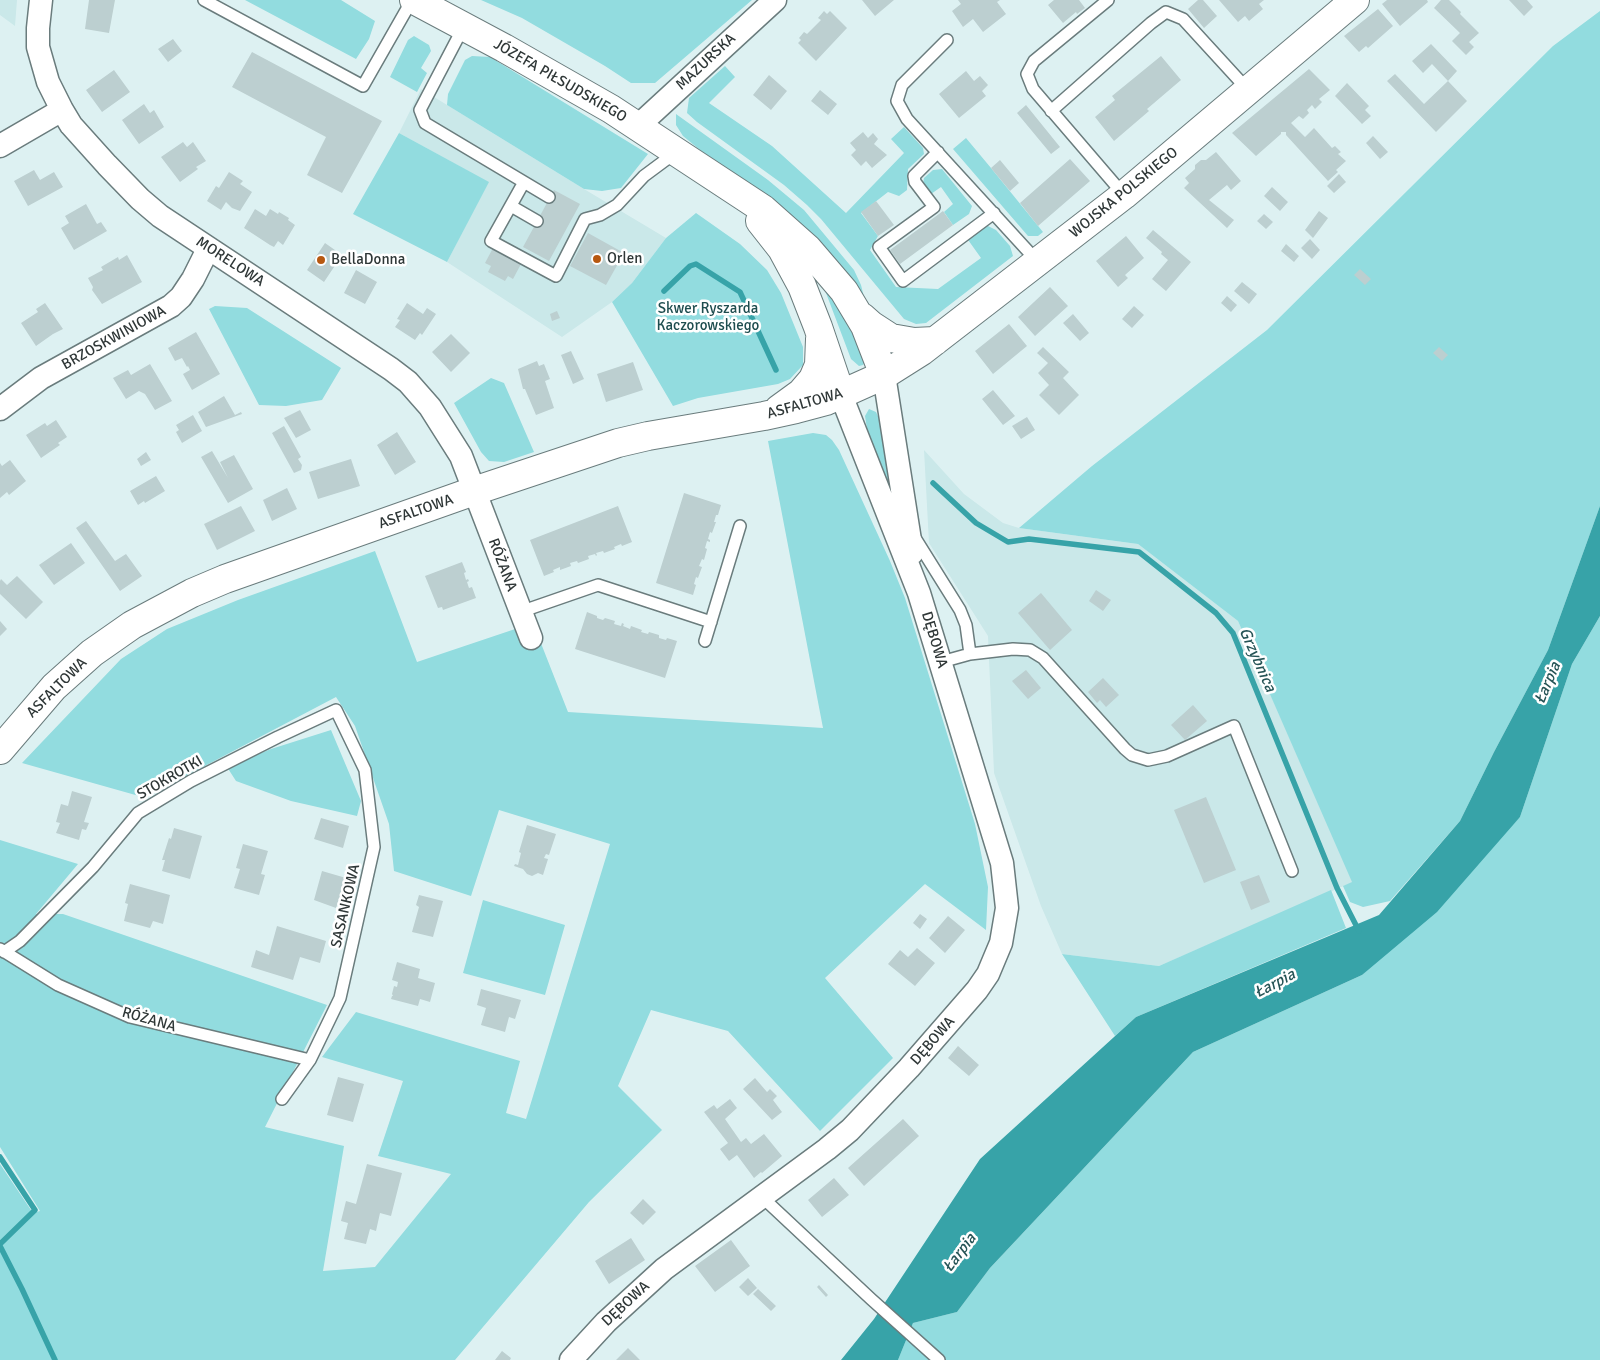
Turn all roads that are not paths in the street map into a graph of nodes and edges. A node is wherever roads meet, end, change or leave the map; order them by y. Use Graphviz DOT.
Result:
graph roads {
  1 [pos="41,0"];
  2 [pos="204,0"];
  3 [pos="413,0"];
  4 [pos="775,0"];
  5 [pos="1108,0"];
  6 [pos="1355,0"];
  7 [pos="464,26"];
  8 [pos="947,40"];
  9 [pos="1248,90"];
  10 [pos="62,110"];
  11 [pos="1051,111"];
  12 [pos="638,126"];
  13 [pos="0,146"];
  14 [pos="676,152"];
  15 [pos="938,152"];
  16 [pos="702,169"];
  17 [pos="524,182"];
  18 [pos="1124,195"];
  19 [pos="549,197"];
  20 [pos="511,206"];
  21 [pos="994,213"];
  22 [pos="536,221"];
  23 [pos="563,235"];
  24 [pos="574,241"];
  25 [pos="208,248"];
  26 [pos="1037,261"];
  27 [pos="858,313"];
  28 [pos="818,327"];
  29 [pos="935,341"];
  30 [pos="884,375"];
  31 [pos="841,395"];
  32 [pos="0,409"];
  33 [pos="764,416"];
  34 [pos="474,491"];
  35 [pos="740,526"];
  36 [pos="908,526"];
  37 [pos="919,593"];
  38 [pos="520,612"];
  39 [pos="711,622"];
  40 [pos="531,638"];
  41 [pos="705,641"];
  42 [pos="970,654"];
  43 [pos="941,662"];
  44 [pos="336,710"];
  45 [pos="0,750"];
  46 [pos="1292,871"];
  47 [pos="2,951"];
  48 [pos="310,1060"];
  49 [pos="282,1098"];
  50 [pos="762,1197"];
  51 [pos="571,1360"];
  52 [pos="939,1360"];
  1 -- 10 [label="street, MORELOWA"];
  2 -- 3 [label="lane"];
  3 -- 7 [label="street, JÓZEFA PIŁSUDSKIEGO"];
  4 -- 12 [label="street, MAZURSKA"];
  5 -- 11 [label="lane"];
  6 -- 9 [label="street, WOJSKA POLSKIEGO"];
  7 -- 12 [label="street, JÓZEFA PIŁSUDSKIEGO"];
  7 -- 17 [label="lane"];
  8 -- 15 [label="lane"];
  9 -- 11 [label="lane"];
  9 -- 18 [label="street, WOJSKA POLSKIEGO"];
  10 -- 13 [label="street"];
  10 -- 25 [label="street, MORELOWA"];
  11 -- 18 [label="lane"];
  12 -- 14 [label="street, JÓZEFA PIŁSUDSKIEGO"];
  14 -- 16 [label="street, JÓZEFA PIŁSUDSKIEGO"];
  14 -- 24 [label="lane"];
  15 -- 21 [label="lane"];
  15 -- 21 [label="lane"];
  16 -- 27 [label="street, JÓZEFA PIŁSUDSKIEGO"];
  16 -- 28 [label="street, JÓZEFA PIŁSUDSKIEGO"];
  17 -- 19 [label="lane"];
  17 -- 20 [label="lane"];
  18 -- 26 [label="street, WOJSKA POLSKIEGO"];
  20 -- 22 [label="lane"];
  20 -- 24 [label="lane"];
  21 -- 26 [label="lane"];
  23 -- 24 [label="lane"];
  25 -- 32 [label="street, BRZOSKWINIOWA"];
  25 -- 34 [label="street, MORELOWA"];
  26 -- 29 [label="street, WOJSKA POLSKIEGO"];
  27 -- 29 [label="street, JÓZEFA PIŁSUDSKIEGO"];
  27 -- 30 [label="street, JÓZEFA PIŁSUDSKIEGO"];
  28 -- 31 [label="street, JÓZEFA PIŁSUDSKIEGO"];
  28 -- 33 [label="street, JÓZEFA PIŁSUDSKIEGO"];
  29 -- 30 [label="street, WOJSKA POLSKIEGO"];
  30 -- 31 [label="street, ASFALTOWA"];
  30 -- 36 [label="street, DĘBOWA"];
  31 -- 33 [label="street, ASFALTOWA"];
  31 -- 37 [label="street, DĘBOWA"];
  33 -- 34 [label="street, ASFALTOWA"];
  34 -- 38 [label="street, RÓŻANA"];
  34 -- 45 [label="street, ASFALTOWA"];
  35 -- 39 [label="lane"];
  36 -- 37 [label="street, DĘBOWA"];
  36 -- 42 [label="lane"];
  37 -- 43 [label="street, DĘBOWA"];
  38 -- 39 [label="lane"];
  38 -- 40 [label="street, RÓŻANA"];
  39 -- 41 [label="lane"];
  42 -- 43 [label="lane"];
  42 -- 46 [label="lane"];
  43 -- 50 [label="street, DĘBOWA"];
  44 -- 47 [label="lane, STOKROTKI"];
  44 -- 48 [label="lane, SASANKOWA"];
  47 -- 48 [label="lane, RÓŻANA"];
  48 -- 49 [label="lane, SASANKOWA"];
  50 -- 51 [label="street, DĘBOWA"];
  50 -- 52 [label="lane"];
}
